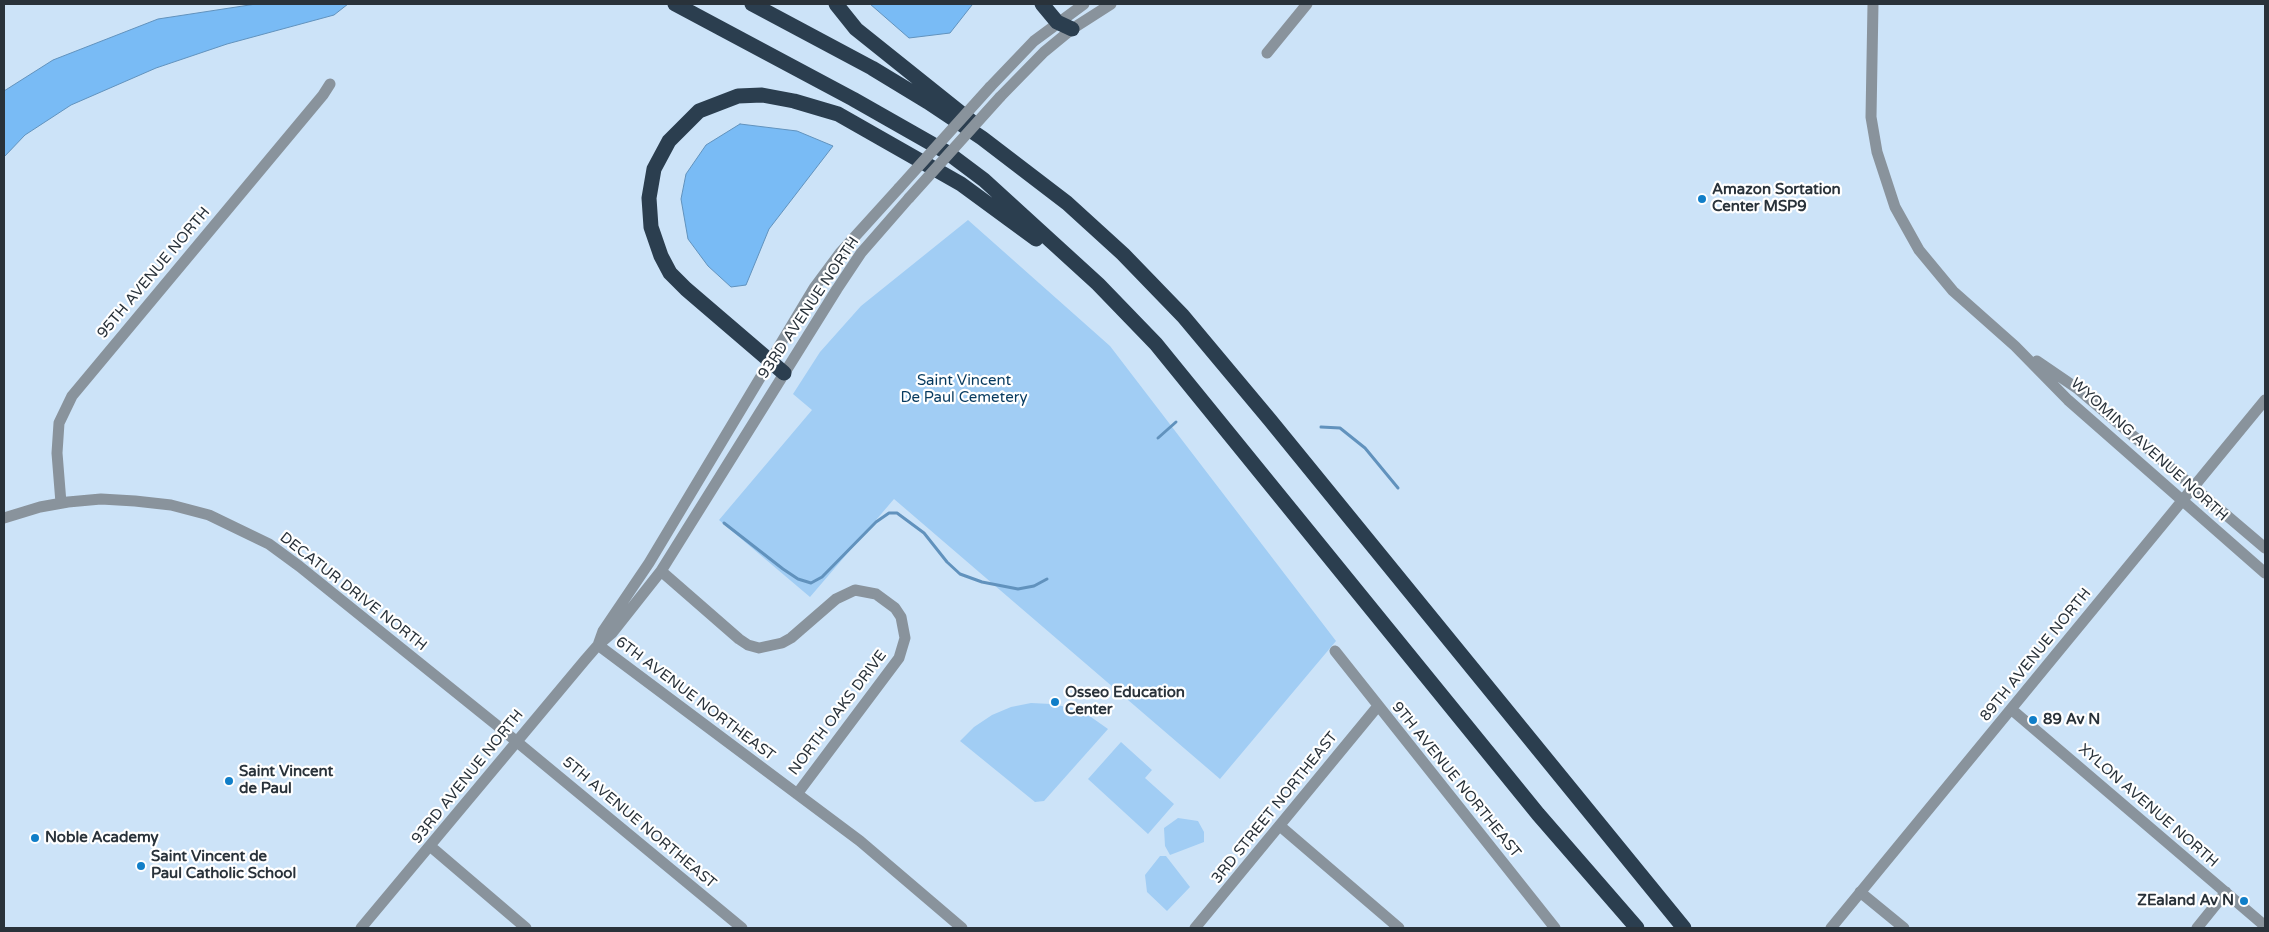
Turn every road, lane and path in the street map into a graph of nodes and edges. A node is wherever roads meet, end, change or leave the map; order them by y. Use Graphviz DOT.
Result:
graph roads {
  1 [pos="673,4"];
  2 [pos="754,4"];
  3 [pos="836,4"];
  4 [pos="1042,4"];
  5 [pos="1084,4"];
  6 [pos="1111,4"];
  7 [pos="1307,4"];
  8 [pos="1873,4"];
  9 [pos="1056,22"];
  10 [pos="1072,29"];
  11 [pos="1267,53"];
  12 [pos="330,84"];
  13 [pos="1004,154"];
  14 [pos="1098,284"];
  15 [pos="2015,346"];
  16 [pos="769,361"];
  17 [pos="784,372"];
  18 [pos="2265,400"];
  19 [pos="2194,488"];
  20 [pos="2182,501"];
  21 [pos="62,503"];
  22 [pos="4,518"];
  23 [pos="2265,548"];
  24 [pos="661,571"];
  25 [pos="2265,573"];
  26 [pos="598,644"];
  27 [pos="1335,651"];
  28 [pos="1378,706"];
  29 [pos="2011,709"];
  30 [pos="516,741"];
  31 [pos="797,794"];
  32 [pos="1280,826"];
  33 [pos="430,846"];
  34 [pos="1860,892"];
  35 [pos="2226,892"];
  36 [pos="2265,926"];
  37 [pos="361,928"];
  38 [pos="526,928"];
  39 [pos="742,928"];
  40 [pos="962,928"];
  41 [pos="1195,928"];
  42 [pos="1399,928"];
  43 [pos="1555,928"];
  44 [pos="1637,928"];
  45 [pos="1684,928"];
  46 [pos="1831,928"];
  47 [pos="1904,928"];
  48 [pos="2197,928"];
  1 -- 14 [label="highway"];
  2 -- 13 [label="highway"];
  3 -- 13 [label="highway"];
  4 -- 9 [label="highway"];
  5 -- 9 [label="street, 93RD AVENUE NORTH"];
  6 -- 10 [label="street, 93RD AVENUE NORTH"];
  7 -- 11 [label="street"];
  8 -- 15 [label="street, WYOMING AVENUE NORTH"];
  9 -- 10 [label="highway"];
  9 -- 16 [label="street, 93RD AVENUE NORTH, bridge"];
  10 -- 17 [label="street, 93RD AVENUE NORTH, bridge"];
  12 -- 21 [label="street, 95TH AVENUE NORTH"];
  13 -- 45 [label="highway"];
  14 -- 16 [label="highway"];
  14 -- 44 [label="highway"];
  15 -- 19 [label="street, WYOMING AVENUE NORTH"];
  15 -- 20 [label="street, WYOMING AVENUE NORTH"];
  16 -- 17 [label="highway"];
  16 -- 26 [label="street, 93RD AVENUE NORTH"];
  17 -- 24 [label="street, 93RD AVENUE NORTH"];
  18 -- 19 [label="street, 89TH AVENUE NORTH"];
  19 -- 20 [label="street, 89TH AVENUE NORTH"];
  19 -- 23 [label="street, WYOMING AVENUE NORTH"];
  20 -- 25 [label="street, WYOMING AVENUE NORTH"];
  20 -- 29 [label="street, 89TH AVENUE NORTH"];
  21 -- 22 [label="street, DECATUR DRIVE NORTH"];
  21 -- 30 [label="street, DECATUR DRIVE NORTH"];
  24 -- 26 [label="street, 93RD AVENUE NORTH"];
  24 -- 31 [label="street, NORTH OAKS DRIVE"];
  26 -- 30 [label="street, 93RD AVENUE NORTH"];
  26 -- 31 [label="street, 6TH AVENUE NORTHEAST"];
  27 -- 28 [label="street, 9TH AVENUE NORTHEAST"];
  28 -- 32 [label="street, 3RD STREET NORTHEAST"];
  28 -- 43 [label="street, 9TH AVENUE NORTHEAST"];
  29 -- 34 [label="street, 89TH AVENUE NORTH"];
  29 -- 35 [label="street, XYLON AVENUE NORTH"];
  30 -- 33 [label="street, 93RD AVENUE NORTH"];
  30 -- 39 [label="street, 5TH AVENUE NORTHEAST"];
  31 -- 40 [label="street, 6TH AVENUE NORTHEAST"];
  32 -- 41 [label="street, 3RD STREET NORTHEAST"];
  32 -- 42 [label="street"];
  33 -- 37 [label="street, 93RD AVENUE NORTH"];
  33 -- 38 [label="street"];
  34 -- 46 [label="street, 89TH AVENUE NORTH"];
  34 -- 47 [label="street"];
  35 -- 36 [label="street, XYLON AVENUE NORTH"];
  35 -- 48 [label="street"];
}
